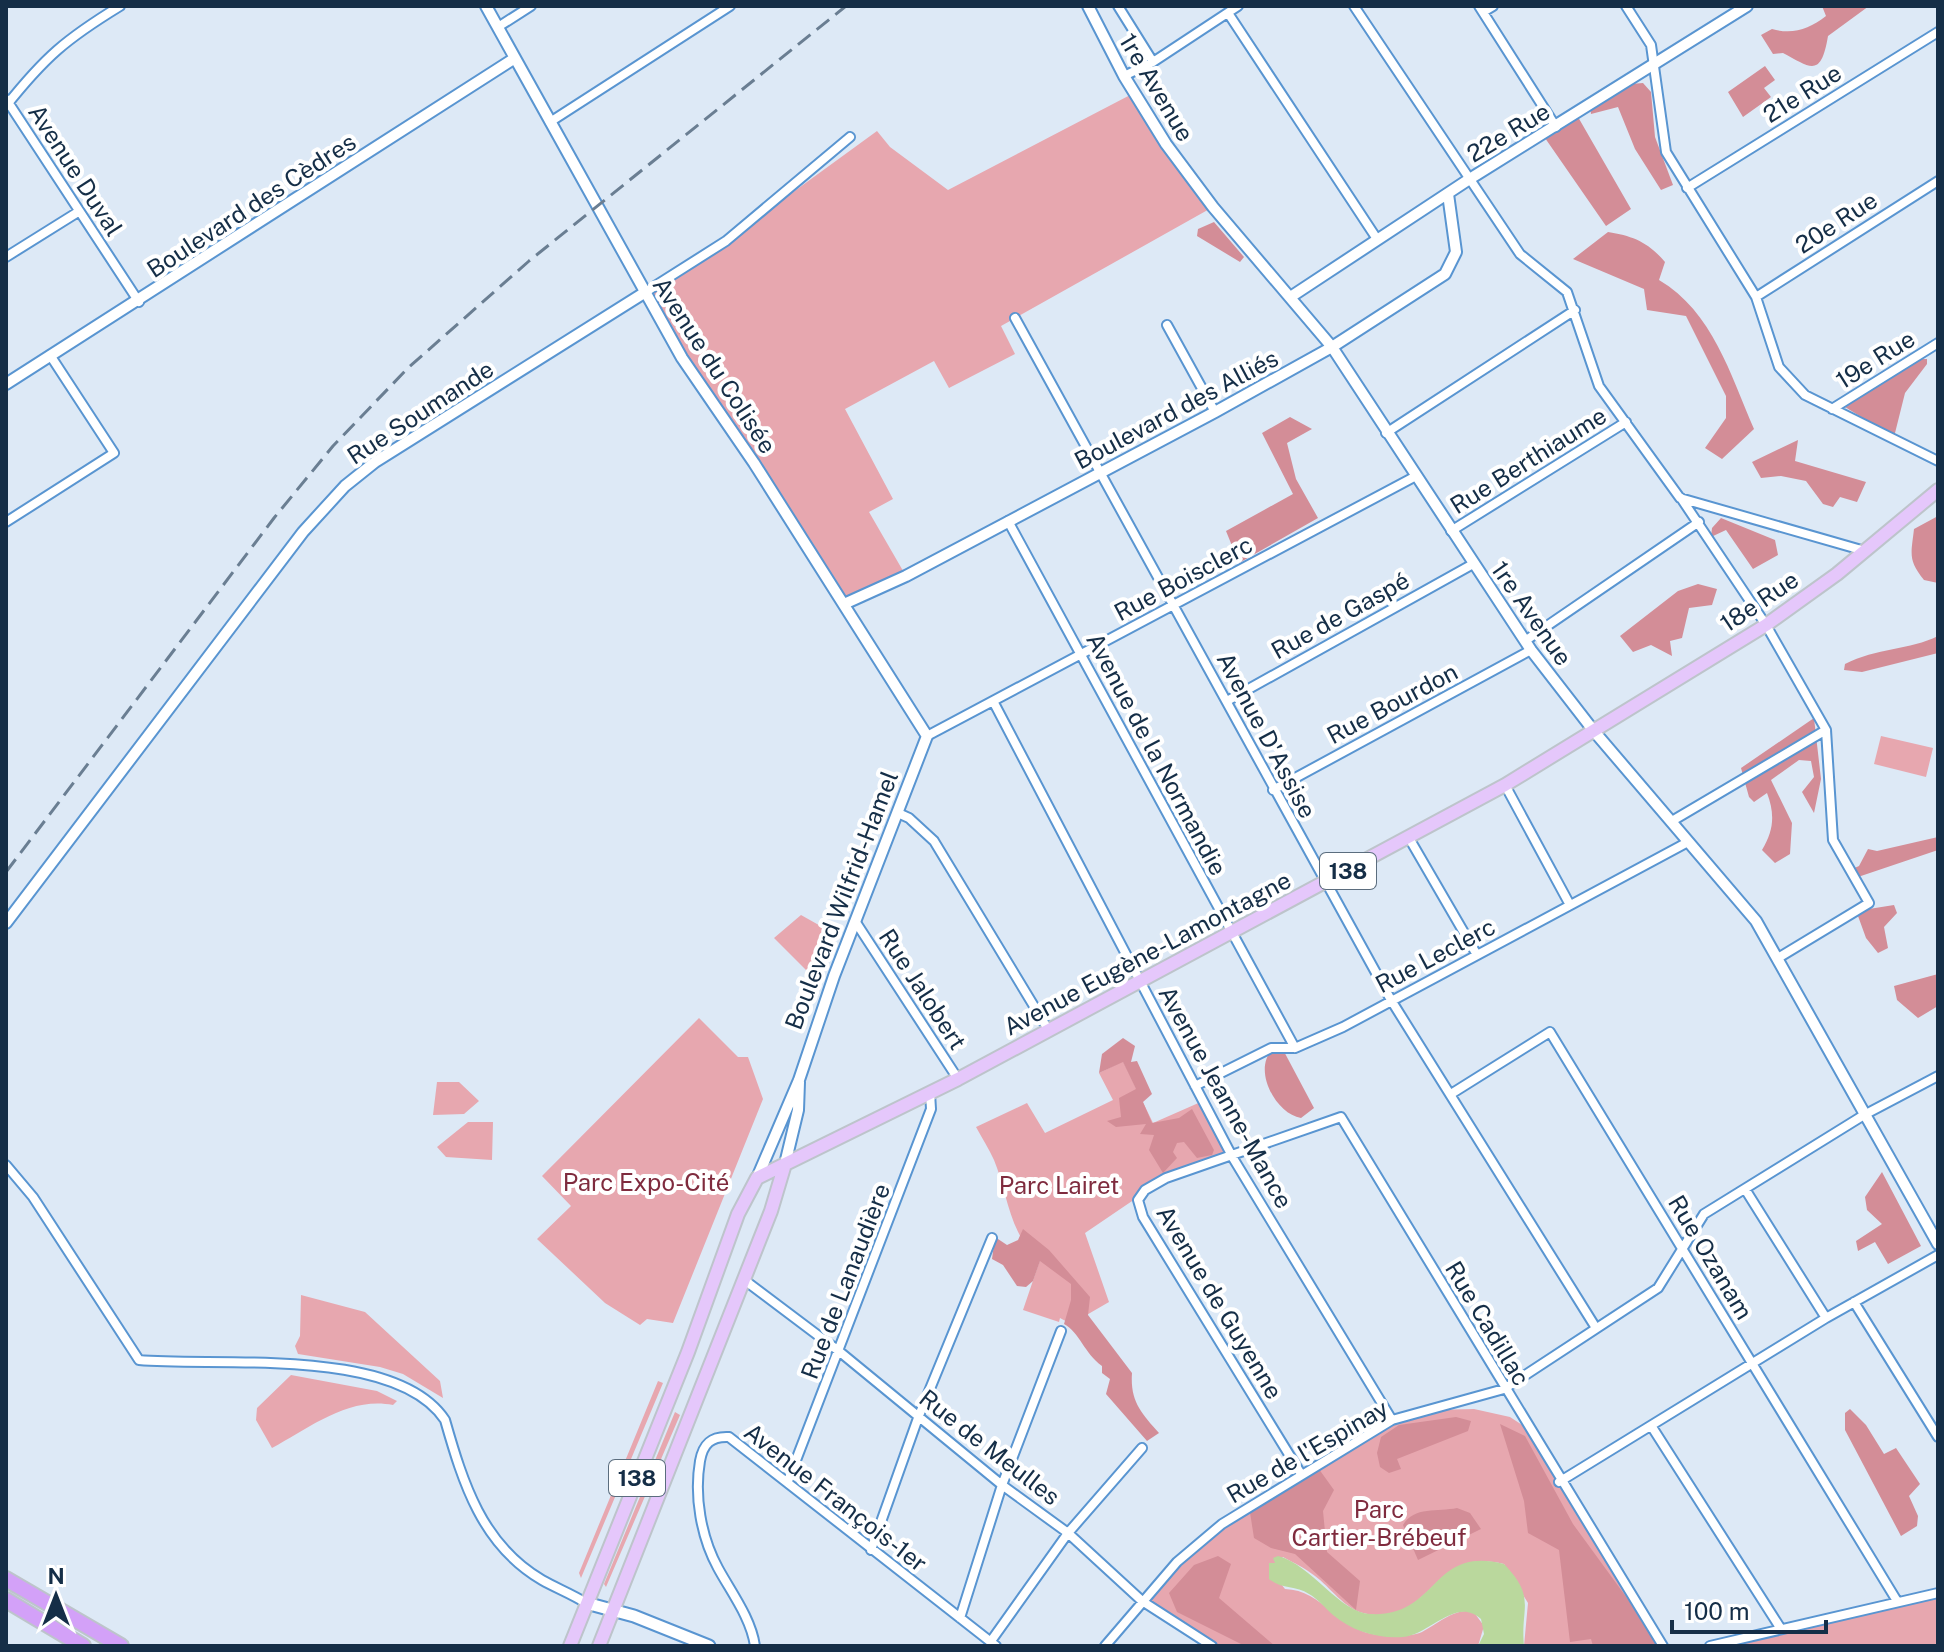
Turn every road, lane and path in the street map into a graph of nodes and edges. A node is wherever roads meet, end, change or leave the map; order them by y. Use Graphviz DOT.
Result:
graph roads {
  1 [pos="120,6"];
  2 [pos="486,6"];
  3 [pos="531,6"];
  4 [pos="730,6"];
  5 [pos="1088,6"];
  6 [pos="1118,6"];
  7 [pos="1238,6"];
  8 [pos="1354,6"];
  9 [pos="1493,6"];
  10 [pos="1626,6"];
  11 [pos="1747,6"];
  12 [pos="1481,9"];
  13 [pos="1228,13"];
  14 [pos="498,27"];
  15 [pos="1938,32"];
  16 [pos="515,58"];
  17 [pos="1153,62"];
  18 [pos="1653,65"];
  19 [pos="1124,76"];
  20 [pos="7,103"];
  21 [pos="550,122"];
  22 [pos="1556,127"];
  23 [pos="850,137"];
  24 [pos="1468,180"];
  25 [pos="1938,181"];
  26 [pos="1687,188"];
  27 [pos="1448,194"];
  28 [pos="78,212"];
  29 [pos="1377,239"];
  30 [pos="6,257"];
  31 [pos="644,293"];
  32 [pos="1292,296"];
  33 [pos="1756,297"];
  34 [pos="139,302"];
  35 [pos="1575,310"];
  36 [pos="1015,318"];
  37 [pos="1167,325"];
  38 [pos="1938,343"];
  39 [pos="1332,347"];
  40 [pos="50,355"];
  41 [pos="6,384"];
  42 [pos="1832,409"];
  43 [pos="1215,412"];
  44 [pos="1626,422"];
  45 [pos="1386,433"];
  46 [pos="1938,461"];
  47 [pos="1102,472"];
  48 [pos="1416,476"];
  49 [pos="1938,490"];
  50 [pos="1680,498"];
  51 [pos="1008,521"];
  52 [pos="6,522"];
  53 [pos="1699,522"];
  54 [pos="1451,531"];
  55 [pos="1865,551"];
  56 [pos="1473,564"];
  57 [pos="844,604"];
  58 [pos="1173,606"];
  59 [pos="1766,625"];
  60 [pos="1528,646"];
  61 [pos="1080,655"];
  62 [pos="993,701"];
  63 [pos="1227,701"];
  64 [pos="1593,730"];
  65 [pos="1826,730"];
  66 [pos="927,736"];
  67 [pos="1505,785"];
  68 [pos="1273,790"];
  69 [pos="898,813"];
  70 [pos="1672,821"];
  71 [pos="1409,838"];
  72 [pos="1688,842"];
  73 [pos="1324,883"];
  74 [pos="1570,905"];
  75 [pos="855,921"];
  76 [pos="6,923"];
  77 [pos="1230,933"];
  78 [pos="1477,955"];
  79 [pos="1778,958"];
  80 [pos="1139,982"];
  81 [pos="1391,1000"];
  82 [pos="1049,1031"];
  83 [pos="1295,1048"];
  84 [pos="1938,1076"];
  85 [pos="958,1079"];
  86 [pos="799,1080"];
  87 [pos="1195,1086"];
  88 [pos="930,1093"];
  89 [pos="1451,1094"];
  90 [pos="1864,1115"];
  91 [pos="1233,1158"];
  92 [pos="785,1164"];
  93 [pos="6,1165"];
  94 [pos="757,1178"];
  95 [pos="1745,1189"];
  96 [pos="992,1238"];
  97 [pos="1938,1244"];
  98 [pos="1682,1247"];
  99 [pos="1938,1255"];
  100 [pos="743,1279"];
  101 [pos="1854,1302"];
  102 [pos="1826,1318"];
  103 [pos="1596,1328"];
  104 [pos="1061,1331"];
  105 [pos="840,1352"];
  106 [pos="1752,1364"];
  107 [pos="1504,1389"];
  108 [pos="918,1418"];
  109 [pos="1392,1420"];
  110 [pos="1652,1427"];
  111 [pos="1938,1437"];
  112 [pos="1142,1448"];
  113 [pos="1301,1474"];
  114 [pos="788,1481"];
  115 [pos="1559,1482"];
  116 [pos="1002,1485"];
  117 [pos="1068,1533"];
  118 [pos="871,1550"];
  119 [pos="6,1579"];
  120 [pos="1938,1593"];
  121 [pos="6,1600"];
  122 [pos="1142,1601"];
  123 [pos="1897,1601"];
  124 [pos="586,1603"];
  125 [pos="613,1611"];
  126 [pos="960,1618"];
  127 [pos="1781,1629"];
  128 [pos="994,1644"];
  129 [pos="83,1646"];
  130 [pos="121,1646"];
  131 [pos="570,1646"];
  132 [pos="599,1646"];
  133 [pos="709,1646"];
  134 [pos="755,1646"];
  135 [pos="1105,1646"];
  136 [pos="1212,1646"];
  137 [pos="1663,1646"];
  138 [pos="1710,1646"];
  1 -- 20 [label="street"];
  2 -- 14 [label="street, Avenue du Colisée"];
  3 -- 14 [label="street"];
  4 -- 21 [label="street"];
  5 -- 19 [label="street, 1re Avenue"];
  6 -- 17 [label="street, 1re Avenue"];
  7 -- 13 [label="street"];
  8 -- 24 [label="street"];
  9 -- 12 [label="street"];
  10 -- 18 [label="street"];
  11 -- 18 [label="street, 22e Rue"];
  12 -- 22 [label="street"];
  13 -- 17 [label="street"];
  13 -- 29 [label="street"];
  14 -- 16 [label="street, Avenue du Colisée"];
  15 -- 26 [label="street, 21e Rue"];
  16 -- 21 [label="street, Avenue du Colisée"];
  16 -- 34 [label="street, Boulevard des Cèdres"];
  17 -- 19 [label="street"];
  18 -- 22 [label="street, 22e Rue"];
  18 -- 26 [label="street"];
  19 -- 32 [label="street, 1re Avenue"];
  20 -- 28 [label="street, Avenue Duval"];
  21 -- 31 [label="street, Avenue du Colisée"];
  22 -- 24 [label="street, 22e Rue"];
  23 -- 31 [label="street, Rue Soumande"];
  24 -- 27 [label="street, 22e Rue"];
  24 -- 35 [label="street"];
  25 -- 33 [label="street, 20e Rue"];
  26 -- 33 [label="street"];
  27 -- 29 [label="street, 22e Rue"];
  27 -- 39 [label="street, Boulevard des Alliés"];
  28 -- 30 [label="street"];
  28 -- 34 [label="street, Avenue Duval"];
  29 -- 32 [label="street, 22e Rue"];
  31 -- 57 [label="street, Avenue du Colisée"];
  31 -- 76 [label="street, Rue Soumande"];
  32 -- 39 [label="street, 1re Avenue"];
  33 -- 42 [label="street"];
  34 -- 40 [label="street, Boulevard des Cèdres"];
  35 -- 44 [label="street"];
  35 -- 45 [label="street"];
  36 -- 47 [label="street, Avenue D'Assise"];
  37 -- 43 [label="street"];
  38 -- 42 [label="street, 19e Rue"];
  39 -- 43 [label="street, Boulevard des Alliés"];
  39 -- 45 [label="street, 1re Avenue"];
  40 -- 41 [label="street, Boulevard des Cèdres"];
  40 -- 52 [label="street"];
  42 -- 46 [label="street"];
  43 -- 47 [label="street, Boulevard des Alliés"];
  44 -- 50 [label="street"];
  44 -- 54 [label="street, Rue Berthiaume"];
  45 -- 48 [label="street, 1re Avenue"];
  47 -- 51 [label="street, Boulevard des Alliés"];
  47 -- 58 [label="street, Avenue D'Assise"];
  48 -- 54 [label="street, 1re Avenue"];
  48 -- 58 [label="street, Rue Boisclerc"];
  49 -- 55 [label="main road, 18e Rue / 138"];
  50 -- 53 [label="street"];
  50 -- 55 [label="street"];
  51 -- 57 [label="street, Boulevard des Alliés"];
  51 -- 61 [label="street, Avenue de la Normandie"];
  53 -- 59 [label="street"];
  53 -- 60 [label="street, Rue Bourdon"];
  54 -- 56 [label="street, 1re Avenue"];
  55 -- 59 [label="main road, 18e Rue / 138"];
  56 -- 60 [label="street, 1re Avenue"];
  56 -- 63 [label="street, Rue de Gaspé"];
  57 -- 66 [label="street, Avenue du Colisée"];
  58 -- 61 [label="street, Rue Boisclerc"];
  58 -- 63 [label="street, Avenue D'Assise"];
  59 -- 64 [label="main road, 18e Rue / 138"];
  59 -- 65 [label="street"];
  60 -- 64 [label="street, 1re Avenue"];
  60 -- 68 [label="street, Rue Bourdon"];
  61 -- 62 [label="street, Rue Boisclerc"];
  61 -- 77 [label="street, Avenue de la Normandie"];
  62 -- 66 [label="street, Rue Boisclerc"];
  62 -- 80 [label="street, Avenue Jeanne-Mance"];
  63 -- 68 [label="street, Avenue D'Assise"];
  64 -- 67 [label="main road, Avenue Eugène-Lamontagne / 138"];
  64 -- 70 [label="street, 1re Avenue"];
  65 -- 70 [label="street"];
  65 -- 79 [label="street"];
  66 -- 69 [label="street, Boulevard Wilfrid-Hamel"];
  67 -- 71 [label="main road, Avenue Eugène-Lamontagne / 138"];
  67 -- 74 [label="street"];
  68 -- 73 [label="street, Avenue D'Assise"];
  69 -- 75 [label="street, Boulevard Wilfrid-Hamel"];
  69 -- 82 [label="street"];
  70 -- 72 [label="street, 1re Avenue"];
  71 -- 73 [label="main road, Avenue Eugène-Lamontagne / 138"];
  71 -- 78 [label="street"];
  72 -- 74 [label="street, Rue Leclerc"];
  72 -- 79 [label="street, 1re Avenue"];
  73 -- 77 [label="main road, Avenue Eugène-Lamontagne / 138"];
  73 -- 81 [label="street, Avenue D'Assise"];
  74 -- 78 [label="street, Rue Leclerc"];
  75 -- 85 [label="street, Rue Jalobert"];
  75 -- 86 [label="street, Boulevard Wilfrid-Hamel"];
  77 -- 80 [label="main road, Avenue Eugène-Lamontagne / 138"];
  77 -- 83 [label="street, Avenue de la Normandie"];
  78 -- 81 [label="street, Rue Leclerc"];
  79 -- 90 [label="street, 1re Avenue"];
  80 -- 82 [label="main road, Avenue Eugène-Lamontagne / 138"];
  80 -- 87 [label="street, Avenue Jeanne-Mance"];
  81 -- 83 [label="street, Rue Leclerc"];
  81 -- 89 [label="street, Avenue D'Assise"];
  82 -- 85 [label="main road, Avenue Eugène-Lamontagne / 138"];
  83 -- 87 [label="street, Rue Leclerc"];
  84 -- 90 [label="street, Rue de l'Espinay"];
  85 -- 88 [label="main road, Avenue Eugène-Lamontagne / 138"];
  86 -- 92 [label="street, Boulevard Wilfrid-Hamel"];
  86 -- 94 [label="street, Boulevard Wilfrid-Hamel"];
  87 -- 91 [label="street, Avenue Jeanne-Mance"];
  88 -- 92 [label="main road, Avenue Eugène-Lamontagne / 138"];
  88 -- 105 [label="street, Rue de Lanaudière"];
  89 -- 98 [label="street, Rue Ozanam"];
  89 -- 103 [label="street, Avenue D'Assise"];
  90 -- 95 [label="street, Rue de l'Espinay"];
  90 -- 97 [label="street, 1re Avenue"];
  91 -- 107 [label="street, Rue Cadillac"];
  91 -- 109 [label="street, Avenue Jeanne-Mance"];
  91 -- 113 [label="street, Avenue de Guyenne"];
  92 -- 94 [label="main road, Avenue Eugène-Lamontagne / 138"];
  92 -- 100 [label="main road, Boulevard Wilfrid-Hamel / 138"];
  93 -- 124 [label="street"];
  94 -- 124 [label="main road, Boulevard Wilfrid-Hamel / 138"];
  95 -- 98 [label="street, Rue de l'Espinay"];
  95 -- 102 [label="street"];
  96 -- 108 [label="street"];
  98 -- 103 [label="street, Rue de l'Espinay"];
  98 -- 106 [label="street, Rue Ozanam"];
  99 -- 101 [label="street"];
  100 -- 105 [label="street, Rue de Meulles"];
  100 -- 125 [label="main road, Boulevard Wilfrid-Hamel / 138"];
  101 -- 102 [label="street"];
  101 -- 111 [label="street"];
  102 -- 106 [label="street"];
  103 -- 107 [label="street, Rue de l'Espinay"];
  104 -- 116 [label="street"];
  105 -- 108 [label="street, Rue de Meulles"];
  105 -- 114 [label="street, Rue de Lanaudière"];
  106 -- 110 [label="street"];
  106 -- 123 [label="street, Rue Ozanam"];
  107 -- 109 [label="street, Rue de l'Espinay"];
  107 -- 115 [label="street, Rue Cadillac"];
  108 -- 116 [label="street, Rue de Meulles"];
  108 -- 118 [label="street"];
  109 -- 113 [label="street, Rue de l'Espinay"];
  110 -- 115 [label="street"];
  110 -- 127 [label="street"];
  112 -- 117 [label="street"];
  113 -- 122 [label="street, Rue de l'Espinay"];
  114 -- 118 [label="street, Avenue François-1er"];
  114 -- 134 [label="street, Avenue François-1er"];
  115 -- 137 [label="street, Rue Cadillac"];
  116 -- 117 [label="street, Rue de Meulles"];
  116 -- 126 [label="street"];
  117 -- 122 [label="street, Rue de Meulles"];
  117 -- 128 [label="street"];
  118 -- 126 [label="street, Avenue François-1er"];
  119 -- 130 [label="highway"];
  120 -- 123 [label="street"];
  121 -- 129 [label="highway"];
  122 -- 135 [label="street, Rue de l'Espinay"];
  122 -- 136 [label="street, Rue de Meulles"];
  123 -- 127 [label="street"];
  124 -- 125 [label="main road"];
  124 -- 131 [label="main road, Boulevard Wilfrid-Hamel / 138"];
  125 -- 132 [label="main road, Boulevard Wilfrid-Hamel / 138"];
  125 -- 133 [label="main road"];
  126 -- 128 [label="street, Avenue François-1er"];
  127 -- 138 [label="street"];
}
